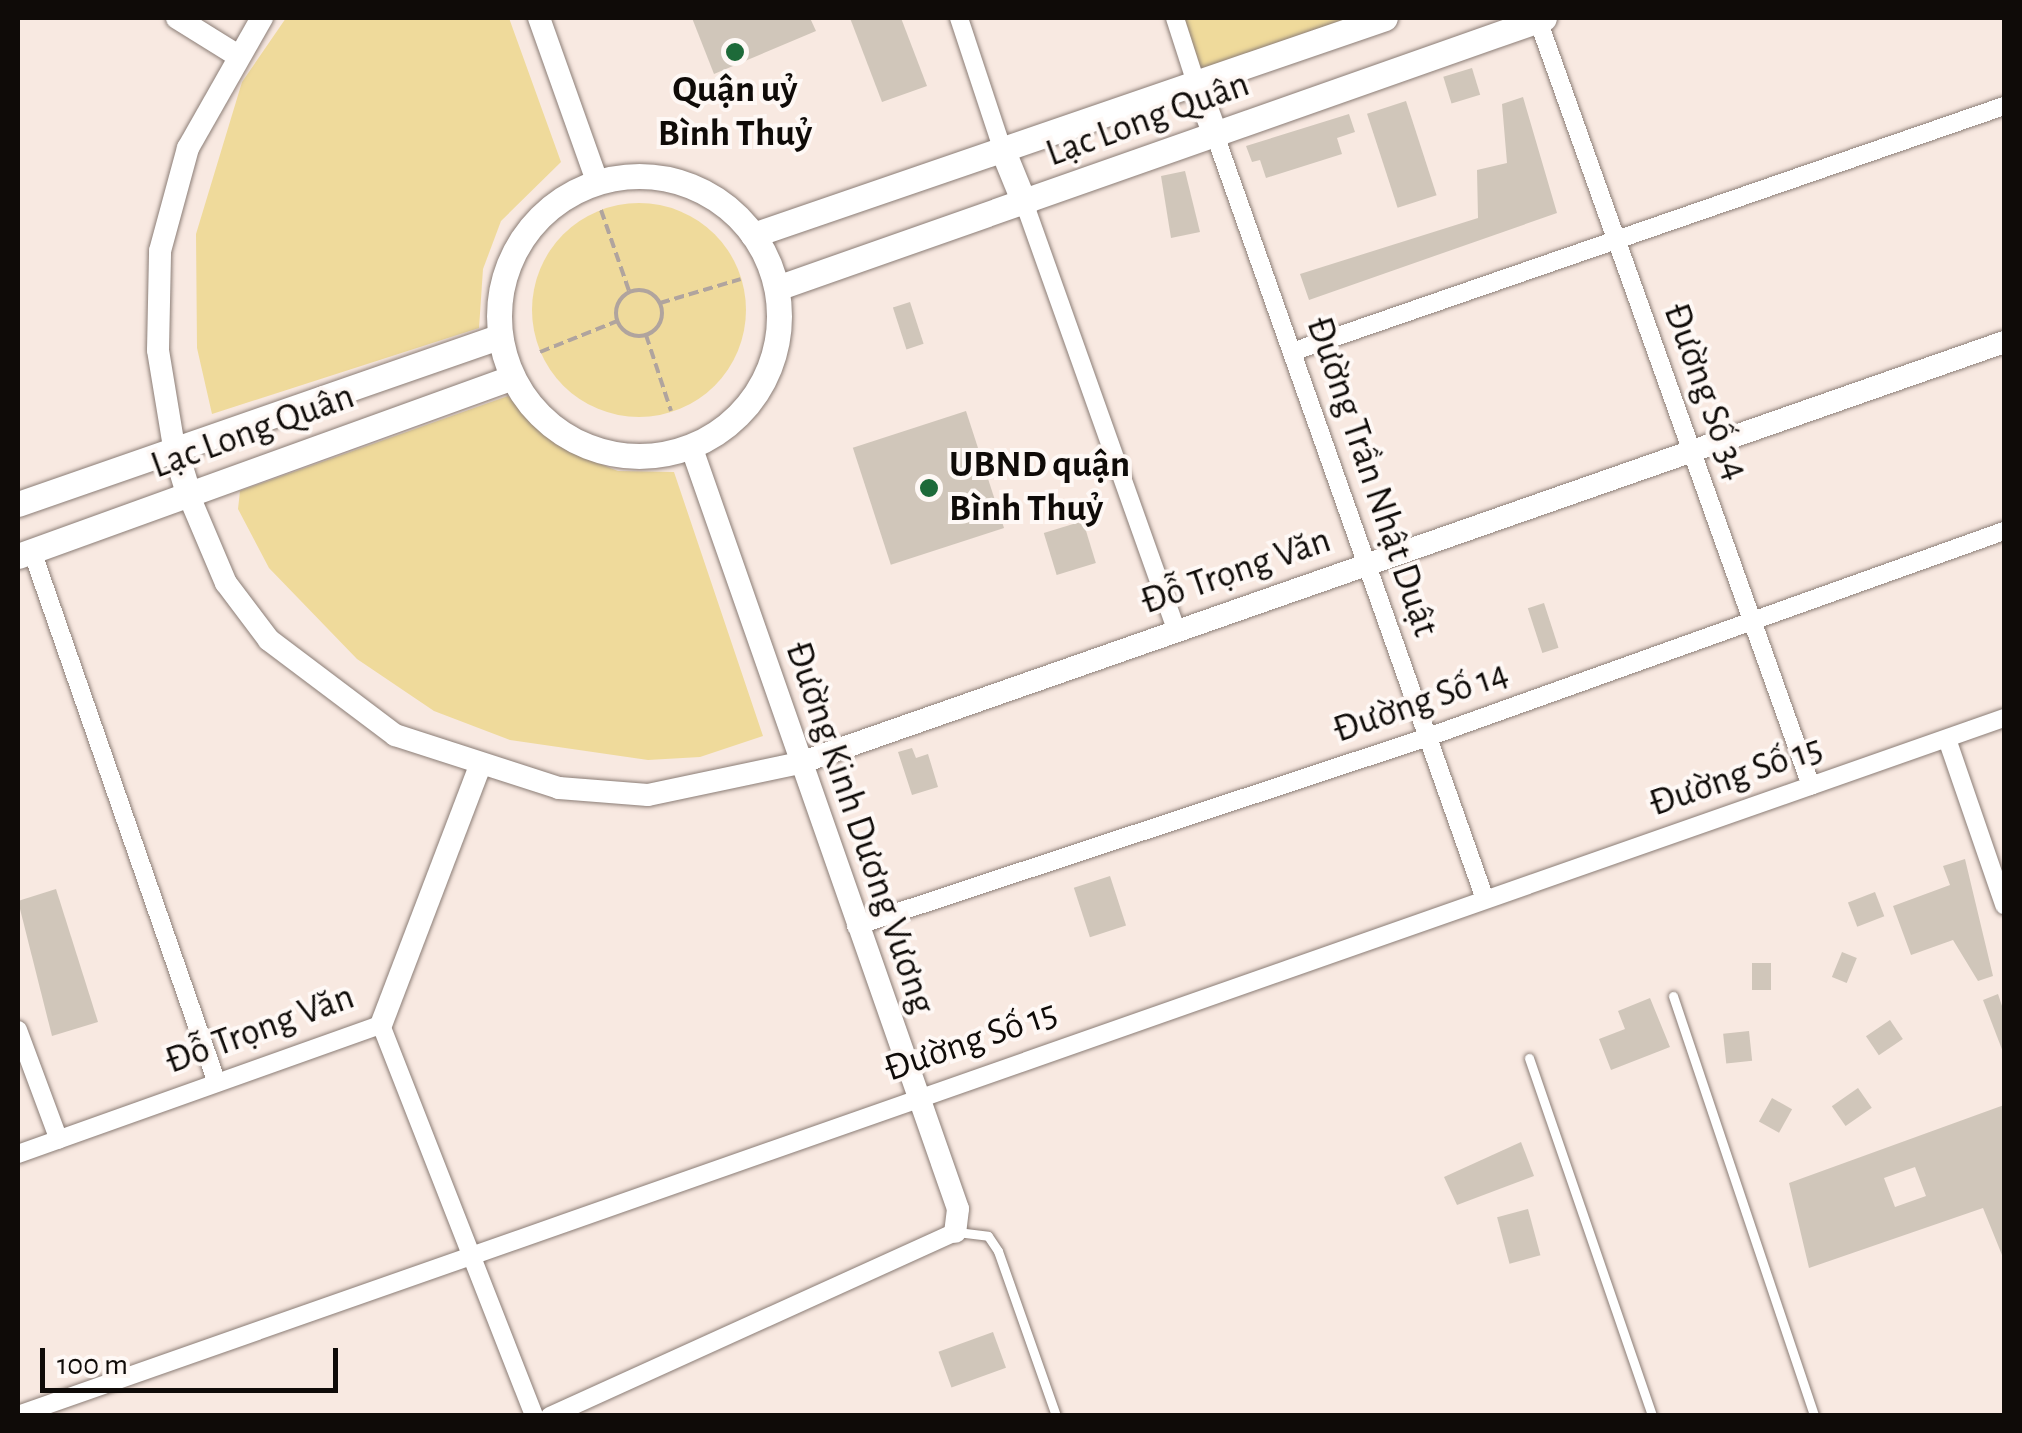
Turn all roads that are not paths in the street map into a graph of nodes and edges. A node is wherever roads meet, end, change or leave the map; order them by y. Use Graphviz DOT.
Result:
graph roads {
  1 [pos="177,18"];
  2 [pos="262,18"];
  3 [pos="539,18"];
  4 [pos="959,18"];
  5 [pos="1175,18"];
  6 [pos="1385,18"];
  7 [pos="1540,18"];
  8 [pos="235,54"];
  9 [pos="1197,86"];
  10 [pos="2004,106"];
  11 [pos="1214,135"];
  12 [pos="1003,151"];
  13 [pos="597,181"];
  14 [pos="1025,205"];
  15 [pos="753,235"];
  16 [pos="1616,241"];
  17 [pos="776,288"];
  18 [pos="498,337"];
  19 [pos="2004,342"];
  20 [pos="1292,352"];
  21 [pos="513,377"];
  22 [pos="691,446"];
  23 [pos="174,447"];
  24 [pos="1691,450"];
  25 [pos="189,496"];
  26 [pos="18,502"];
  27 [pos="2004,531"];
  28 [pos="25,554"];
  29 [pos="1366,564"];
  30 [pos="1750,619"];
  31 [pos="1176,629"];
  32 [pos="2004,718"];
  33 [pos="1428,736"];
  34 [pos="1946,739"];
  35 [pos="800,763"];
  36 [pos="480,768"];
  37 [pos="1812,786"];
  38 [pos="1485,898"];
  39 [pos="2004,905"];
  40 [pos="856,926"];
  41 [pos="1673,996"];
  42 [pos="382,1025"];
  43 [pos="18,1030"];
  44 [pos="1530,1058"];
  45 [pos="217,1083"];
  46 [pos="914,1095"];
  47 [pos="59,1140"];
  48 [pos="18,1154"];
  49 [pos="955,1232"];
  50 [pos="468,1257"];
  51 [pos="18,1414"];
  52 [pos="534,1416"];
  53 [pos="550,1416"];
  54 [pos="1056,1416"];
  55 [pos="1652,1416"];
  56 [pos="1814,1416"];
  1 -- 8 [label="street"];
  2 -- 8 [label="street"];
  3 -- 13 [label="street"];
  4 -- 12 [label="street"];
  5 -- 9 [label="street"];
  6 -- 9 [label="main road, Lạc Long Quân"];
  7 -- 11 [label="main road, Lạc Long Quân"];
  7 -- 16 [label="street, Đường Số 34"];
  8 -- 23 [label="street"];
  9 -- 11 [label="main road"];
  9 -- 12 [label="main road, Lạc Long Quân"];
  10 -- 16 [label="street"];
  11 -- 14 [label="main road, Lạc Long Quân"];
  11 -- 20 [label="street, Đường Trần Nhật Duật"];
  12 -- 14 [label="main road"];
  12 -- 15 [label="main road, Lạc Long Quân"];
  13 -- 15 [label="main road"];
  13 -- 18 [label="main road"];
  14 -- 17 [label="main road, Lạc Long Quân"];
  14 -- 31 [label="street"];
  15 -- 17 [label="main road"];
  16 -- 20 [label="street"];
  16 -- 24 [label="street, Đường Số 34"];
  17 -- 22 [label="main road"];
  18 -- 21 [label="main road"];
  18 -- 23 [label="main road, Lạc Long Quân"];
  19 -- 24 [label="street, Đỗ Trọng Văn"];
  20 -- 29 [label="street, Đường Trần Nhật Duật"];
  21 -- 22 [label="main road"];
  21 -- 25 [label="main road, Lạc Long Quân"];
  22 -- 35 [label="street, Đường Kinh Dương Vương"];
  23 -- 25 [label="main road"];
  23 -- 26 [label="main road, Lạc Long Quân"];
  24 -- 29 [label="street, Đỗ Trọng Văn"];
  24 -- 30 [label="street, Đường Số 34"];
  25 -- 28 [label="main road, Lạc Long Quân"];
  25 -- 36 [label="street, Đỗ Trọng Văn"];
  27 -- 30 [label="street, Đường Số 14"];
  28 -- 45 [label="street"];
  29 -- 31 [label="street, Đỗ Trọng Văn"];
  29 -- 33 [label="street, Đường Trần Nhật Duật"];
  30 -- 33 [label="street, Đường Số 14"];
  30 -- 37 [label="street, Đường Số 34"];
  31 -- 35 [label="street, Đỗ Trọng Văn"];
  32 -- 34 [label="street, Đường Số 15"];
  33 -- 38 [label="street, Đường Trần Nhật Duật"];
  33 -- 40 [label="street, Đường Số 14"];
  34 -- 37 [label="street, Đường Số 15"];
  34 -- 39 [label="street"];
  35 -- 36 [label="street, Đỗ Trọng Văn"];
  35 -- 40 [label="street, Đường Kinh Dương Vương"];
  36 -- 42 [label="street, Đỗ Trọng Văn"];
  37 -- 38 [label="street, Đường Số 15"];
  38 -- 46 [label="street, Đường Số 15"];
  40 -- 46 [label="street, Đường Kinh Dương Vương"];
  41 -- 56 [label="lane"];
  42 -- 45 [label="street, Đỗ Trọng Văn"];
  42 -- 50 [label="street"];
  43 -- 47 [label="street"];
  44 -- 55 [label="lane"];
  45 -- 47 [label="street, Đỗ Trọng Văn"];
  46 -- 49 [label="street, Đường Kinh Dương Vương"];
  46 -- 50 [label="street, Đường Số 15"];
  47 -- 48 [label="street, Đỗ Trọng Văn"];
  49 -- 53 [label="street"];
  49 -- 54 [label="lane"];
  50 -- 51 [label="street, Đường Số 15"];
  50 -- 52 [label="street"];
}
